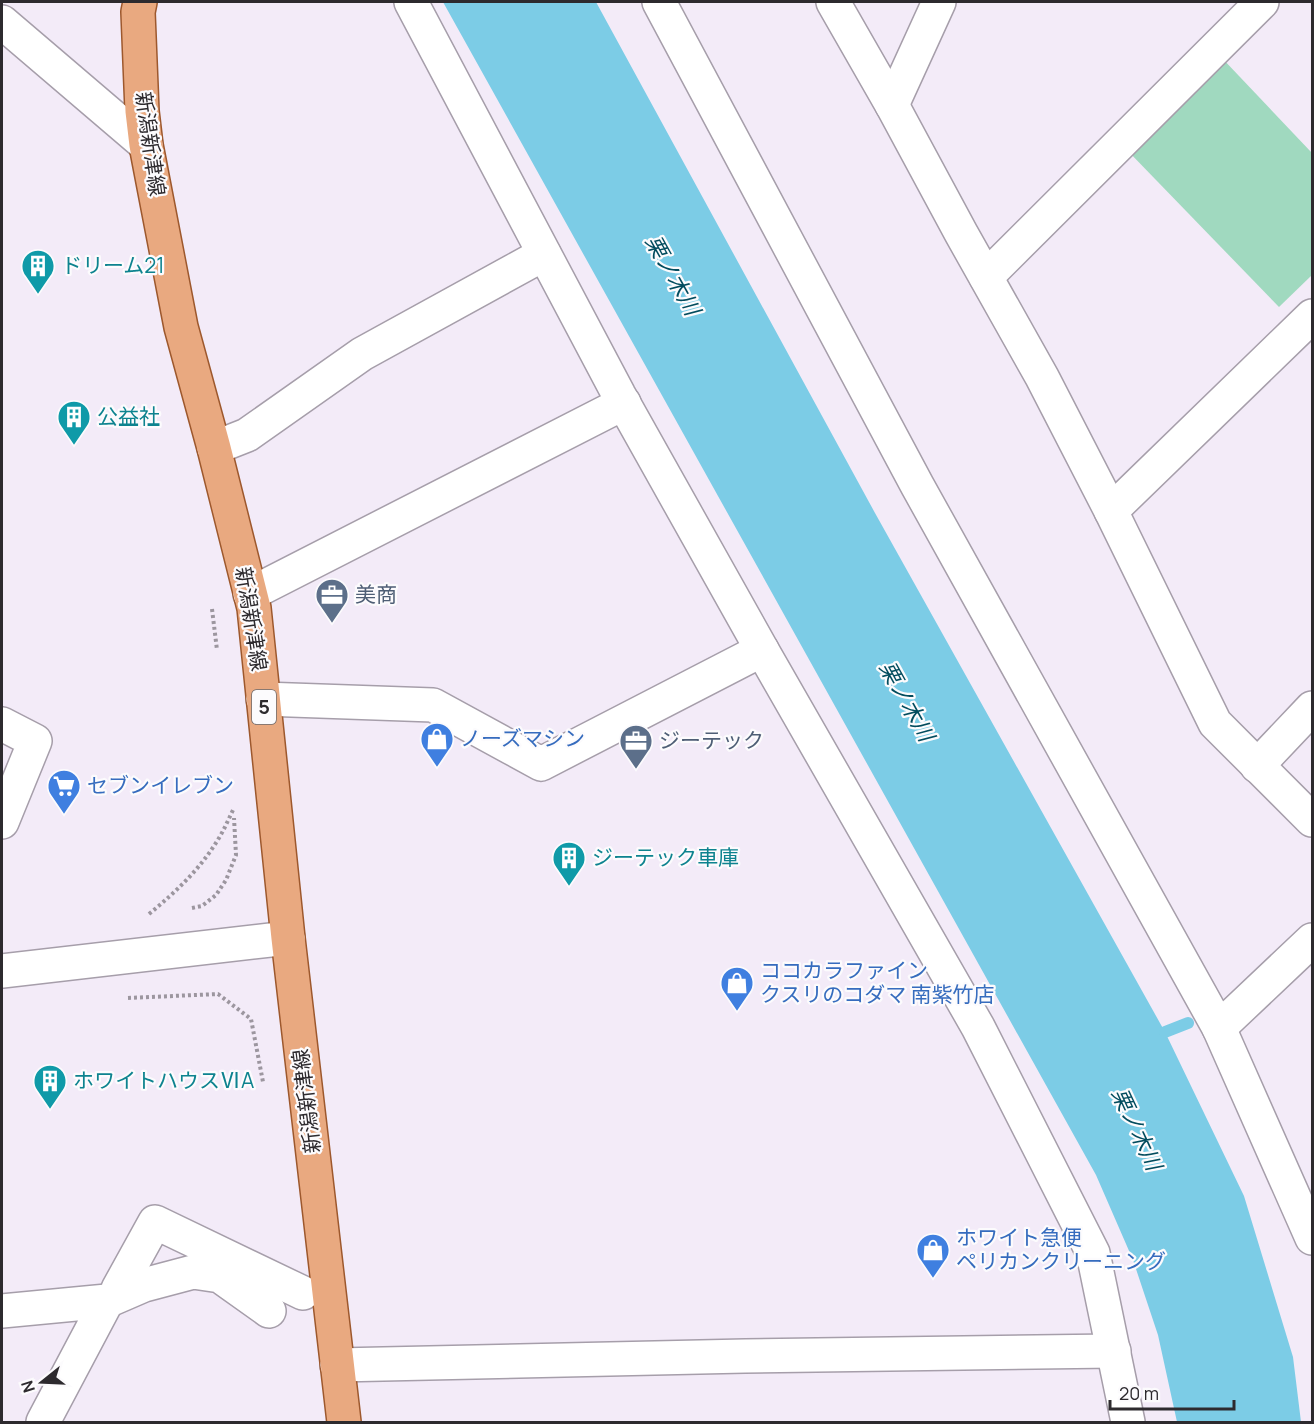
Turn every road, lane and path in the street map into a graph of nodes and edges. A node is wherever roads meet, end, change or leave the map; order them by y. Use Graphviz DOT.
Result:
graph roads {
  1 [pos="140,2"];
  2 [pos="411,2"];
  3 [pos="659,2"];
  4 [pos="833,2"];
  5 [pos="939,2"];
  6 [pos="1262,2"];
  7 [pos="2,22"];
  8 [pos="892,105"];
  9 [pos="147,145"];
  10 [pos="544,255"];
  11 [pos="986,277"];
  12 [pos="1312,316"];
  13 [pos="624,403"];
  14 [pos="214,448"];
  15 [pos="1111,511"];
  16 [pos="250,594"];
  17 [pos="212,608"];
  18 [pos="762,650"];
  19 [pos="217,653"];
  20 [pos="263,699"];
  21 [pos="1312,708"];
  22 [pos="2,724"];
  23 [pos="1257,766"];
  24 [pos="1312,820"];
  25 [pos="2,822"];
  26 [pos="192,908"];
  27 [pos="160,913"];
  28 [pos="149,914"];
  29 [pos="138,916"];
  30 [pos="288,938"];
  31 [pos="1312,940"];
  32 [pos="2,971"];
  33 [pos="125,998"];
  34 [pos="251,1019"];
  35 [pos="1219,1028"];
  36 [pos="1312,1238"];
  37 [pos="303,1293"];
  38 [pos="113,1295"];
  39 [pos="2,1311"];
  40 [pos="269,1311"];
  41 [pos="1114,1352"];
  42 [pos="337,1365"];
  43 [pos="43,1422"];
  44 [pos="344,1422"];
  45 [pos="1128,1422"];
  1 -- 9 [label="main road, 新潟新津線 / 5"];
  2 -- 10 [label="street"];
  3 -- 35 [label="street"];
  4 -- 8 [label="street"];
  5 -- 8 [label="street"];
  6 -- 11 [label="street"];
  7 -- 9 [label="street"];
  8 -- 11 [label="street"];
  9 -- 14 [label="main road, 新潟新津線 / 5"];
  10 -- 13 [label="street"];
  10 -- 14 [label="street"];
  11 -- 15 [label="street"];
  12 -- 15 [label="street"];
  13 -- 16 [label="street"];
  13 -- 18 [label="street"];
  14 -- 16 [label="main road, 新潟新津線 / 5"];
  15 -- 23 [label="street"];
  16 -- 20 [label="main road, 新潟新津線 / 5"];
  17 -- 19 [label="path"];
  18 -- 20 [label="street"];
  18 -- 41 [label="street"];
  20 -- 30 [label="main road, 新潟新津線 / 5"];
  21 -- 23 [label="street"];
  22 -- 25 [label="street"];
  23 -- 24 [label="street"];
  26 -- 28 [label="path"];
  27 -- 28 [label="path"];
  28 -- 29 [label="path"];
  30 -- 32 [label="street"];
  30 -- 42 [label="main road, 新潟新津線 / 5"];
  31 -- 35 [label="street"];
  33 -- 34 [label="path"];
  35 -- 36 [label="street"];
  37 -- 38 [label="street"];
  38 -- 39 [label="street"];
  38 -- 40 [label="street"];
  38 -- 43 [label="street"];
  41 -- 42 [label="street"];
  41 -- 45 [label="street"];
  42 -- 44 [label="main road, 新潟新津線 / 5"];
}
